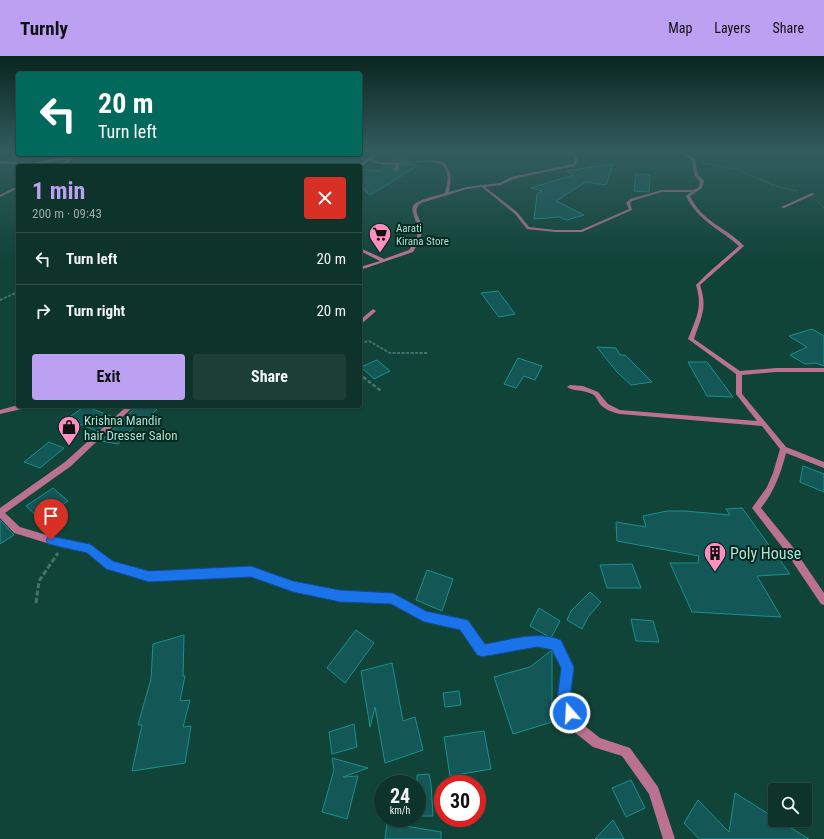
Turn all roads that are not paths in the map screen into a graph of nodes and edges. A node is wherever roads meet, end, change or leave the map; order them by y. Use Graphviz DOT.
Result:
graph roads {
  1 [pos="16,188"];
  2 [pos="448,188"];
  3 [pos="474,188"];
  4 [pos="484,188"];
  5 [pos="700,188"];
  6 [pos="697,191"];
  7 [pos="447,193"];
  8 [pos="813,194"];
  9 [pos="0,196"];
  10 [pos="784,207"];
  11 [pos="362,250"];
  12 [pos="382,260"];
  13 [pos="362,268"];
  14 [pos="373,311"];
  15 [pos="362,321"];
  16 [pos="824,370"];
  17 [pos="739,373"];
  18 [pos="570,387"];
  19 [pos="16,408"];
  20 [pos="129,408"];
  21 [pos="0,412"];
  22 [pos="763,424"];
  23 [pos="784,449"];
  24 [pos="824,465"];
  25 [pos="0,512"];
  26 [pos="824,601"];
  27 [pos="669,839"];
  1 -- 9 [label="street"];
  2 -- 7 [label="street"];
  3 -- 7 [label="street"];
  4 -- 6 [label="street"];
  5 -- 6 [label="street"];
  6 -- 17 [label="street"];
  7 -- 12 [label="street"];
  8 -- 10 [label="street"];
  11 -- 12 [label="street"];
  12 -- 13 [label="street"];
  14 -- 15 [label="street"];
  16 -- 17 [label="street"];
  17 -- 22 [label="street"];
  18 -- 22 [label="street"];
  19 -- 21 [label="street"];
  20 -- 25 [label="street"];
  22 -- 23 [label="street"];
  23 -- 24 [label="street"];
  23 -- 26 [label="street"];
  25 -- 27 [label="street"];
}
